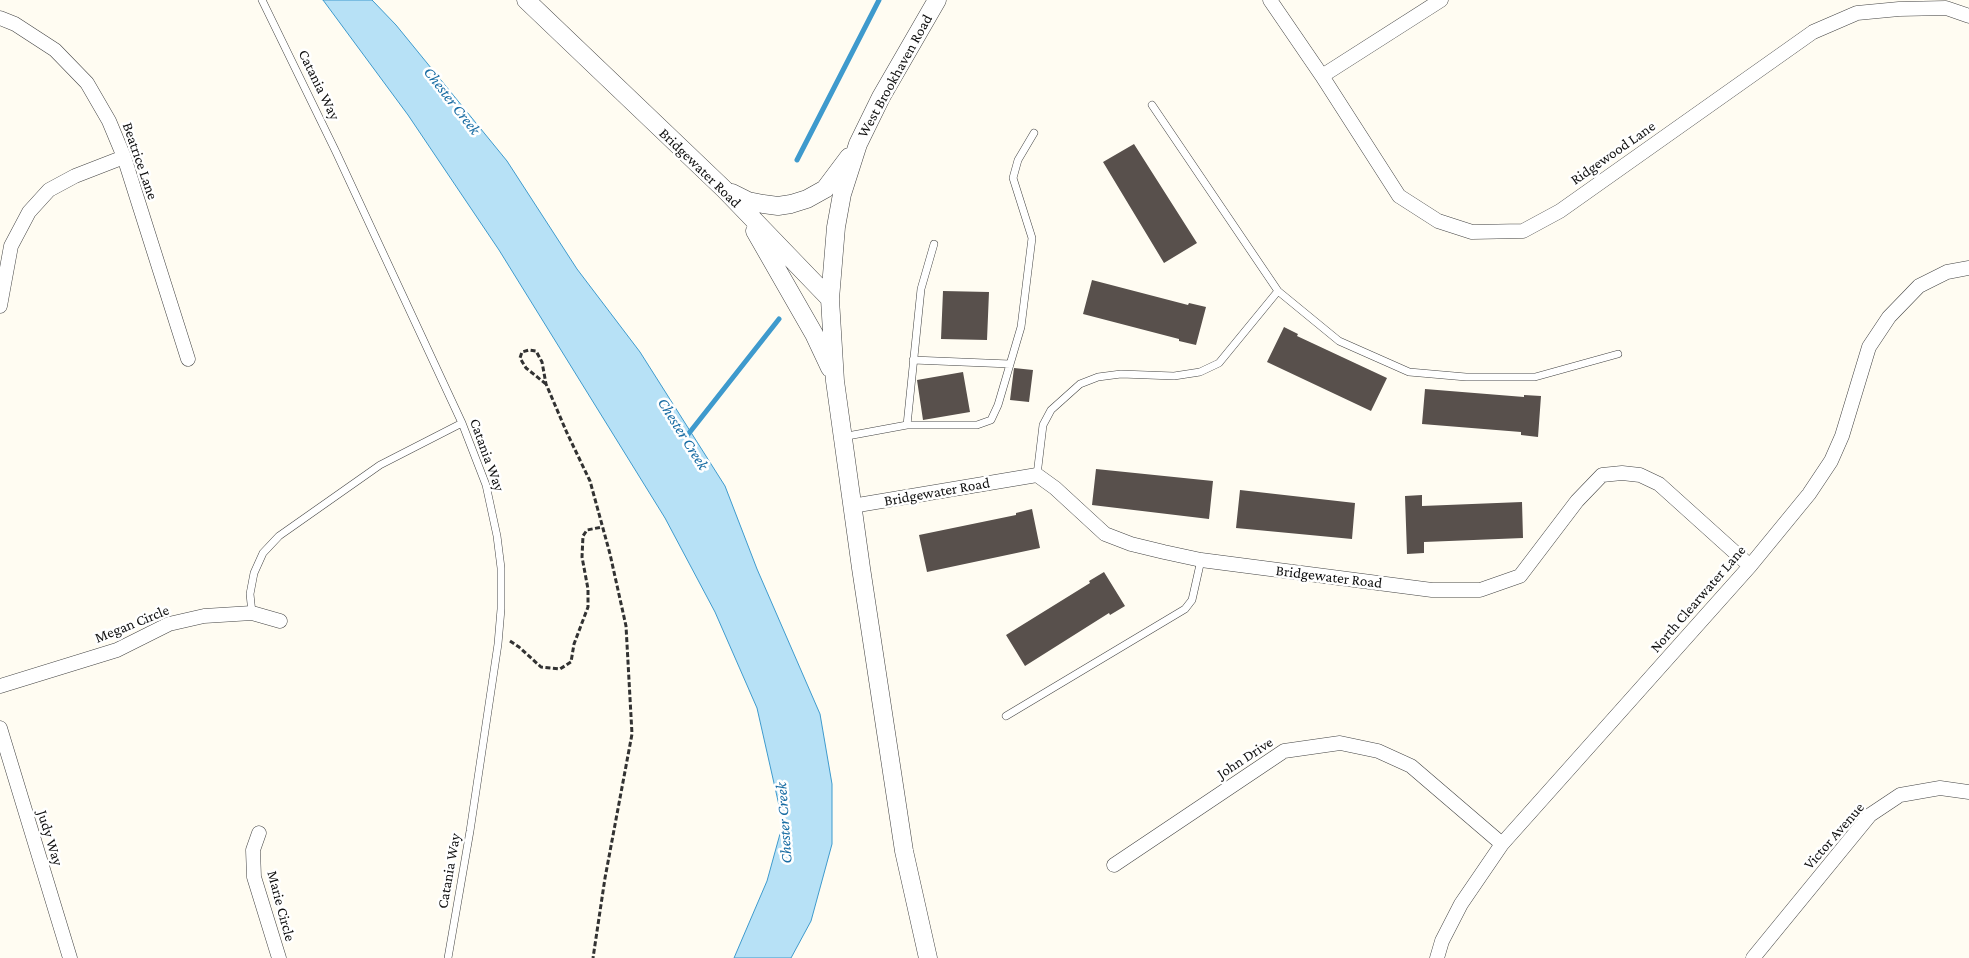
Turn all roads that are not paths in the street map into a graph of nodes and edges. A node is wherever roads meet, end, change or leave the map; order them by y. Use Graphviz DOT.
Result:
graph roads {
  1 [pos="262,0"];
  2 [pos="526,0"];
  3 [pos="937,0"];
  4 [pos="1270,0"];
  5 [pos="1441,0"];
  6 [pos="1948,4"];
  7 [pos="1969,16"];
  8 [pos="0,18"];
  9 [pos="1322,76"];
  10 [pos="1152,105"];
  11 [pos="1034,133"];
  12 [pos="858,144"];
  13 [pos="124,158"];
  14 [pos="725,190"];
  15 [pos="934,244"];
  16 [pos="1969,268"];
  17 [pos="1278,291"];
  18 [pos="830,299"];
  19 [pos="0,306"];
  20 [pos="1618,354"];
  21 [pos="188,359"];
  22 [pos="914,360"];
  23 [pos="1010,364"];
  24 [pos="835,381"];
  25 [pos="462,423"];
  26 [pos="907,425"];
  27 [pos="842,437"];
  28 [pos="1037,475"];
  29 [pos="852,506"];
  30 [pos="1201,560"];
  31 [pos="1750,566"];
  32 [pos="252,613"];
  33 [pos="280,621"];
  34 [pos="0,686"];
  35 [pos="1006,716"];
  36 [pos="0,728"];
  37 [pos="1969,792"];
  38 [pos="259,833"];
  39 [pos="1502,844"];
  40 [pos="1114,865"];
  41 [pos="70,958"];
  42 [pos="279,958"];
  43 [pos="448,958"];
  44 [pos="928,958"];
  45 [pos="1437,958"];
  46 [pos="1753,958"];
  1 -- 25 [label="lane, Catania Way"];
  2 -- 14 [label="street, Bridgewater Road"];
  3 -- 12 [label="street, West Brookhaven Road"];
  4 -- 9 [label="street, Ridgewood Lane"];
  5 -- 9 [label="street"];
  6 -- 7 [label="street, Ridgewood Lane"];
  6 -- 9 [label="street, Ridgewood Lane"];
  8 -- 13 [label="street, Beatrice Lane"];
  10 -- 17 [label="lane"];
  11 -- 23 [label="lane"];
  12 -- 14 [label="street"];
  12 -- 18 [label="street, West Brookhaven Road"];
  13 -- 19 [label="street"];
  13 -- 21 [label="street, Beatrice Lane"];
  14 -- 18 [label="street, Bridgewater Road"];
  14 -- 24 [label="street"];
  15 -- 22 [label="lane"];
  16 -- 31 [label="street, North Clearwater Lane"];
  17 -- 20 [label="lane"];
  17 -- 28 [label="lane"];
  18 -- 24 [label="street"];
  22 -- 23 [label="lane"];
  22 -- 26 [label="lane"];
  23 -- 26 [label="lane"];
  24 -- 27 [label="street"];
  25 -- 32 [label="lane"];
  25 -- 43 [label="lane, Catania Way"];
  26 -- 27 [label="lane"];
  27 -- 29 [label="street"];
  28 -- 29 [label="street, Bridgewater Road"];
  28 -- 30 [label="street, Bridgewater Road"];
  29 -- 44 [label="street"];
  30 -- 31 [label="street, Bridgewater Road"];
  30 -- 35 [label="lane"];
  31 -- 39 [label="street, North Clearwater Lane"];
  32 -- 33 [label="street, Megan Circle"];
  32 -- 34 [label="street, Megan Circle"];
  36 -- 41 [label="street, Judy Way"];
  37 -- 46 [label="street, Victor Avenue"];
  38 -- 42 [label="street, Marie Circle"];
  39 -- 40 [label="street, John Drive"];
  39 -- 45 [label="street, North Clearwater Lane"];
}
